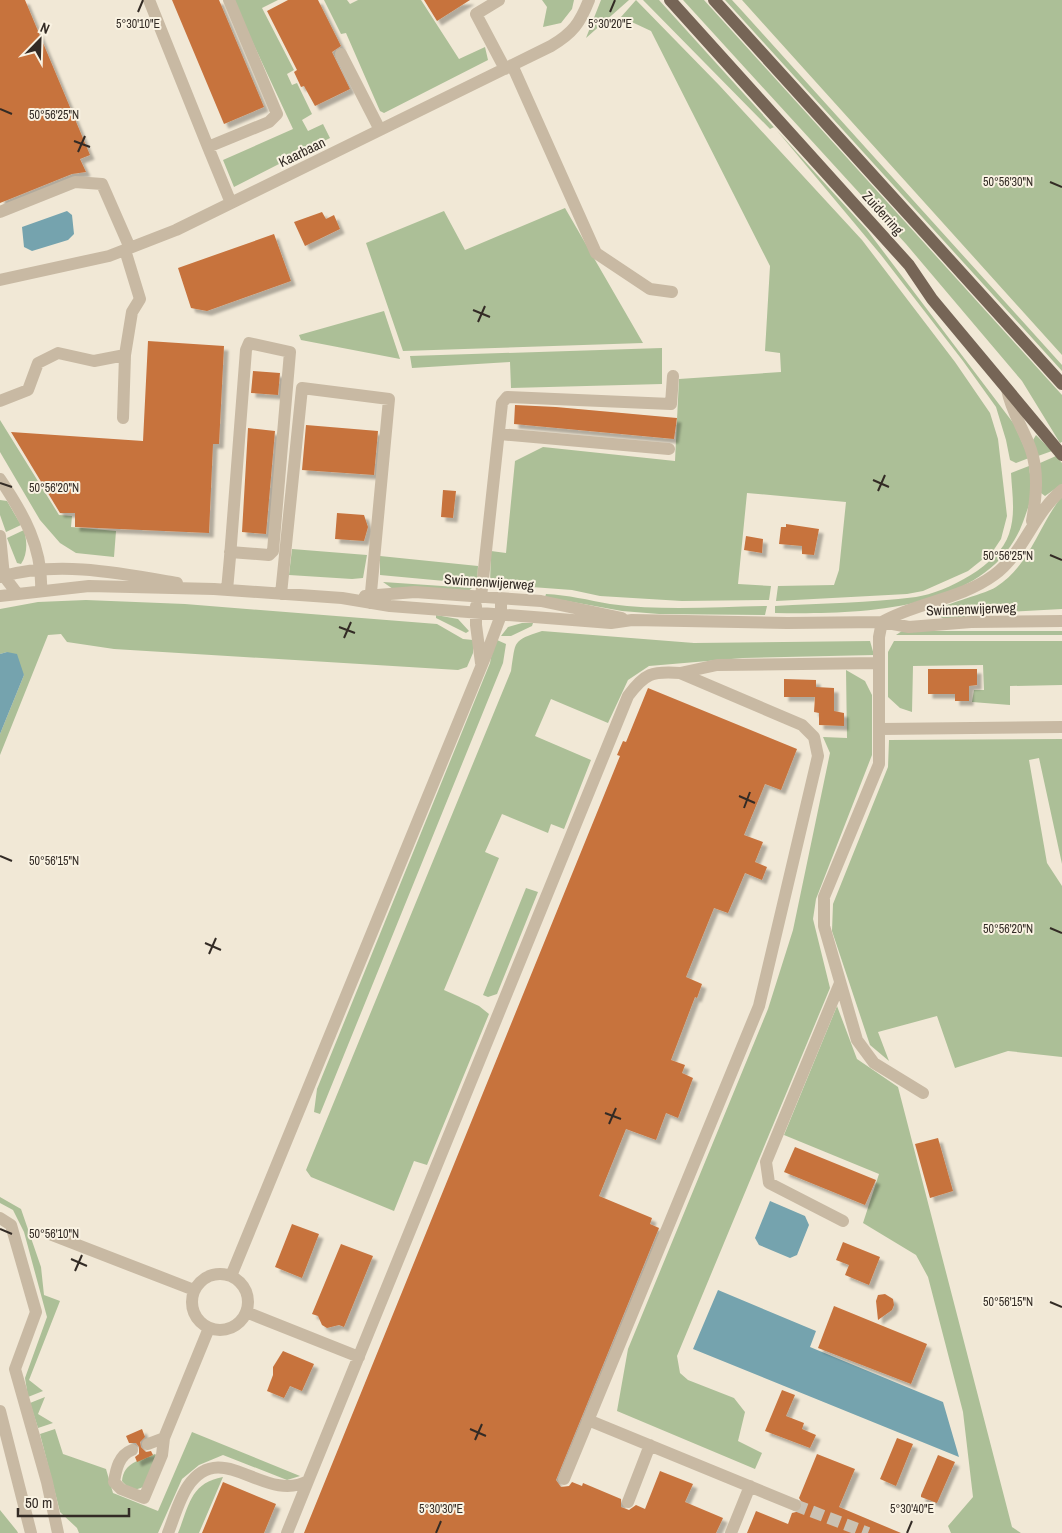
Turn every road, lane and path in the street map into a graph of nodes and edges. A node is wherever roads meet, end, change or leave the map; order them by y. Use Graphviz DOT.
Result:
graph roads {
  1 [pos="149,0"];
  2 [pos="229,0"];
  3 [pos="499,0"];
  4 [pos="589,0"];
  5 [pos="670,0"];
  6 [pos="714,0"];
  7 [pos="341,54"];
  8 [pos="508,67"];
  9 [pos="380,130"];
  10 [pos="208,147"];
  11 [pos="231,204"];
  12 [pos="0,212"];
  13 [pos="128,249"];
  14 [pos="0,280"];
  15 [pos="672,292"];
  16 [pos="125,355"];
  17 [pos="673,376"];
  18 [pos="1062,384"];
  19 [pos="1007,389"];
  20 [pos="0,401"];
  21 [pos="123,418"];
  22 [pos="499,434"];
  23 [pos="669,449"];
  24 [pos="1062,455"];
  25 [pos="0,479"];
  26 [pos="1062,490"];
  27 [pos="1032,524"];
  28 [pos="0,536"];
  29 [pos="230,552"];
  30 [pos="42,570"];
  31 [pos="2,576"];
  32 [pos="220,589"];
  33 [pos="41,590"];
  34 [pos="16,592"];
  35 [pos="281,594"];
  36 [pos="0,596"];
  37 [pos="479,597"];
  38 [pos="501,598"];
  39 [pos="371,599"];
  40 [pos="476,613"];
  41 [pos="500,615"];
  42 [pos="632,620"];
  43 [pos="1062,621"];
  44 [pos="882,622"];
  45 [pos="481,663"];
  46 [pos="879,663"];
  47 [pos="680,674"];
  48 [pos="1062,727"];
  49 [pos="881,729"];
  50 [pos="840,983"];
  51 [pos="923,1093"];
  52 [pos="0,1218"];
  53 [pos="843,1221"];
  54 [pos="52,1235"];
  55 [pos="231,1276"];
  56 [pos="194,1290"];
  57 [pos="246,1312"];
  58 [pos="209,1328"];
  59 [pos="359,1357"];
  60 [pos="0,1411"];
  61 [pos="588,1420"];
  62 [pos="164,1438"];
  63 [pos="148,1444"];
  64 [pos="650,1445"];
  65 [pos="132,1450"];
  66 [pos="564,1478"];
  67 [pos="308,1481"];
  68 [pos="750,1486"];
  69 [pos="628,1502"];
  70 [pos="796,1505"];
  71 [pos="31,1533"];
  72 [pos="58,1533"];
  73 [pos="168,1533"];
  74 [pos="287,1533"];
  75 [pos="731,1533"];
  1 -- 10 [label="street"];
  2 -- 10 [label="street"];
  3 -- 8 [label="street"];
  4 -- 8 [label="street, Kaarbaan"];
  5 -- 19 [label="main road, Zuiderring"];
  6 -- 18 [label="main road, Zuiderring"];
  7 -- 9 [label="street"];
  8 -- 9 [label="street, Kaarbaan"];
  8 -- 15 [label="street"];
  9 -- 11 [label="street, Kaarbaan"];
  10 -- 11 [label="street"];
  11 -- 13 [label="street, Kaarbaan"];
  12 -- 13 [label="street"];
  13 -- 14 [label="street, Kaarbaan"];
  13 -- 16 [label="street"];
  16 -- 20 [label="street"];
  16 -- 21 [label="street"];
  17 -- 22 [label="street"];
  19 -- 24 [label="main road, Zuiderring"];
  19 -- 27 [label="street, Swinnenwijerweg"];
  22 -- 23 [label="street"];
  22 -- 37 [label="street"];
  25 -- 30 [label="street"];
  26 -- 27 [label="street, Swinnenwijerweg"];
  27 -- 44 [label="street, Swinnenwijerweg"];
  28 -- 31 [label="street"];
  29 -- 29 [label="street"];
  29 -- 32 [label="street"];
  30 -- 31 [label="street, Swinnenwijerweg"];
  30 -- 32 [label="street, Swinnenwijerweg"];
  30 -- 33 [label="street"];
  31 -- 34 [label="street"];
  32 -- 33 [label="street, Swinnenwijerweg"];
  32 -- 35 [label="street, Swinnenwijerweg"];
  33 -- 34 [label="street, Swinnenwijerweg"];
  34 -- 36 [label="street, Swinnenwijerweg"];
  35 -- 39 [label="street, Swinnenwijerweg"];
  35 -- 39 [label="street"];
  37 -- 38 [label="street, Swinnenwijerweg"];
  37 -- 39 [label="street, Swinnenwijerweg"];
  37 -- 40 [label="street"];
  38 -- 41 [label="street"];
  38 -- 42 [label="street, Swinnenwijerweg"];
  39 -- 40 [label="street, Swinnenwijerweg"];
  40 -- 41 [label="street, Swinnenwijerweg"];
  40 -- 45 [label="street"];
  41 -- 42 [label="street, Swinnenwijerweg"];
  41 -- 45 [label="street"];
  42 -- 44 [label="street, Swinnenwijerweg"];
  43 -- 44 [label="street, Swinnenwijerweg"];
  44 -- 46 [label="street"];
  45 -- 55 [label="street"];
  46 -- 47 [label="street"];
  46 -- 49 [label="street"];
  47 -- 59 [label="street"];
  47 -- 61 [label="street"];
  48 -- 49 [label="street"];
  49 -- 50 [label="street"];
  50 -- 51 [label="street"];
  50 -- 53 [label="street"];
  52 -- 72 [label="street"];
  54 -- 56 [label="street"];
  55 -- 56 [label="street"];
  55 -- 57 [label="street"];
  56 -- 58 [label="street"];
  57 -- 58 [label="street"];
  57 -- 59 [label="street"];
  58 -- 62 [label="street"];
  59 -- 67 [label="street"];
  60 -- 71 [label="street"];
  61 -- 64 [label="street"];
  61 -- 66 [label="street"];
  62 -- 63 [label="street"];
  62 -- 65 [label="street"];
  64 -- 68 [label="street"];
  64 -- 69 [label="street"];
  67 -- 73 [label="street"];
  67 -- 74 [label="street"];
  68 -- 70 [label="street"];
  68 -- 75 [label="street"];
}
